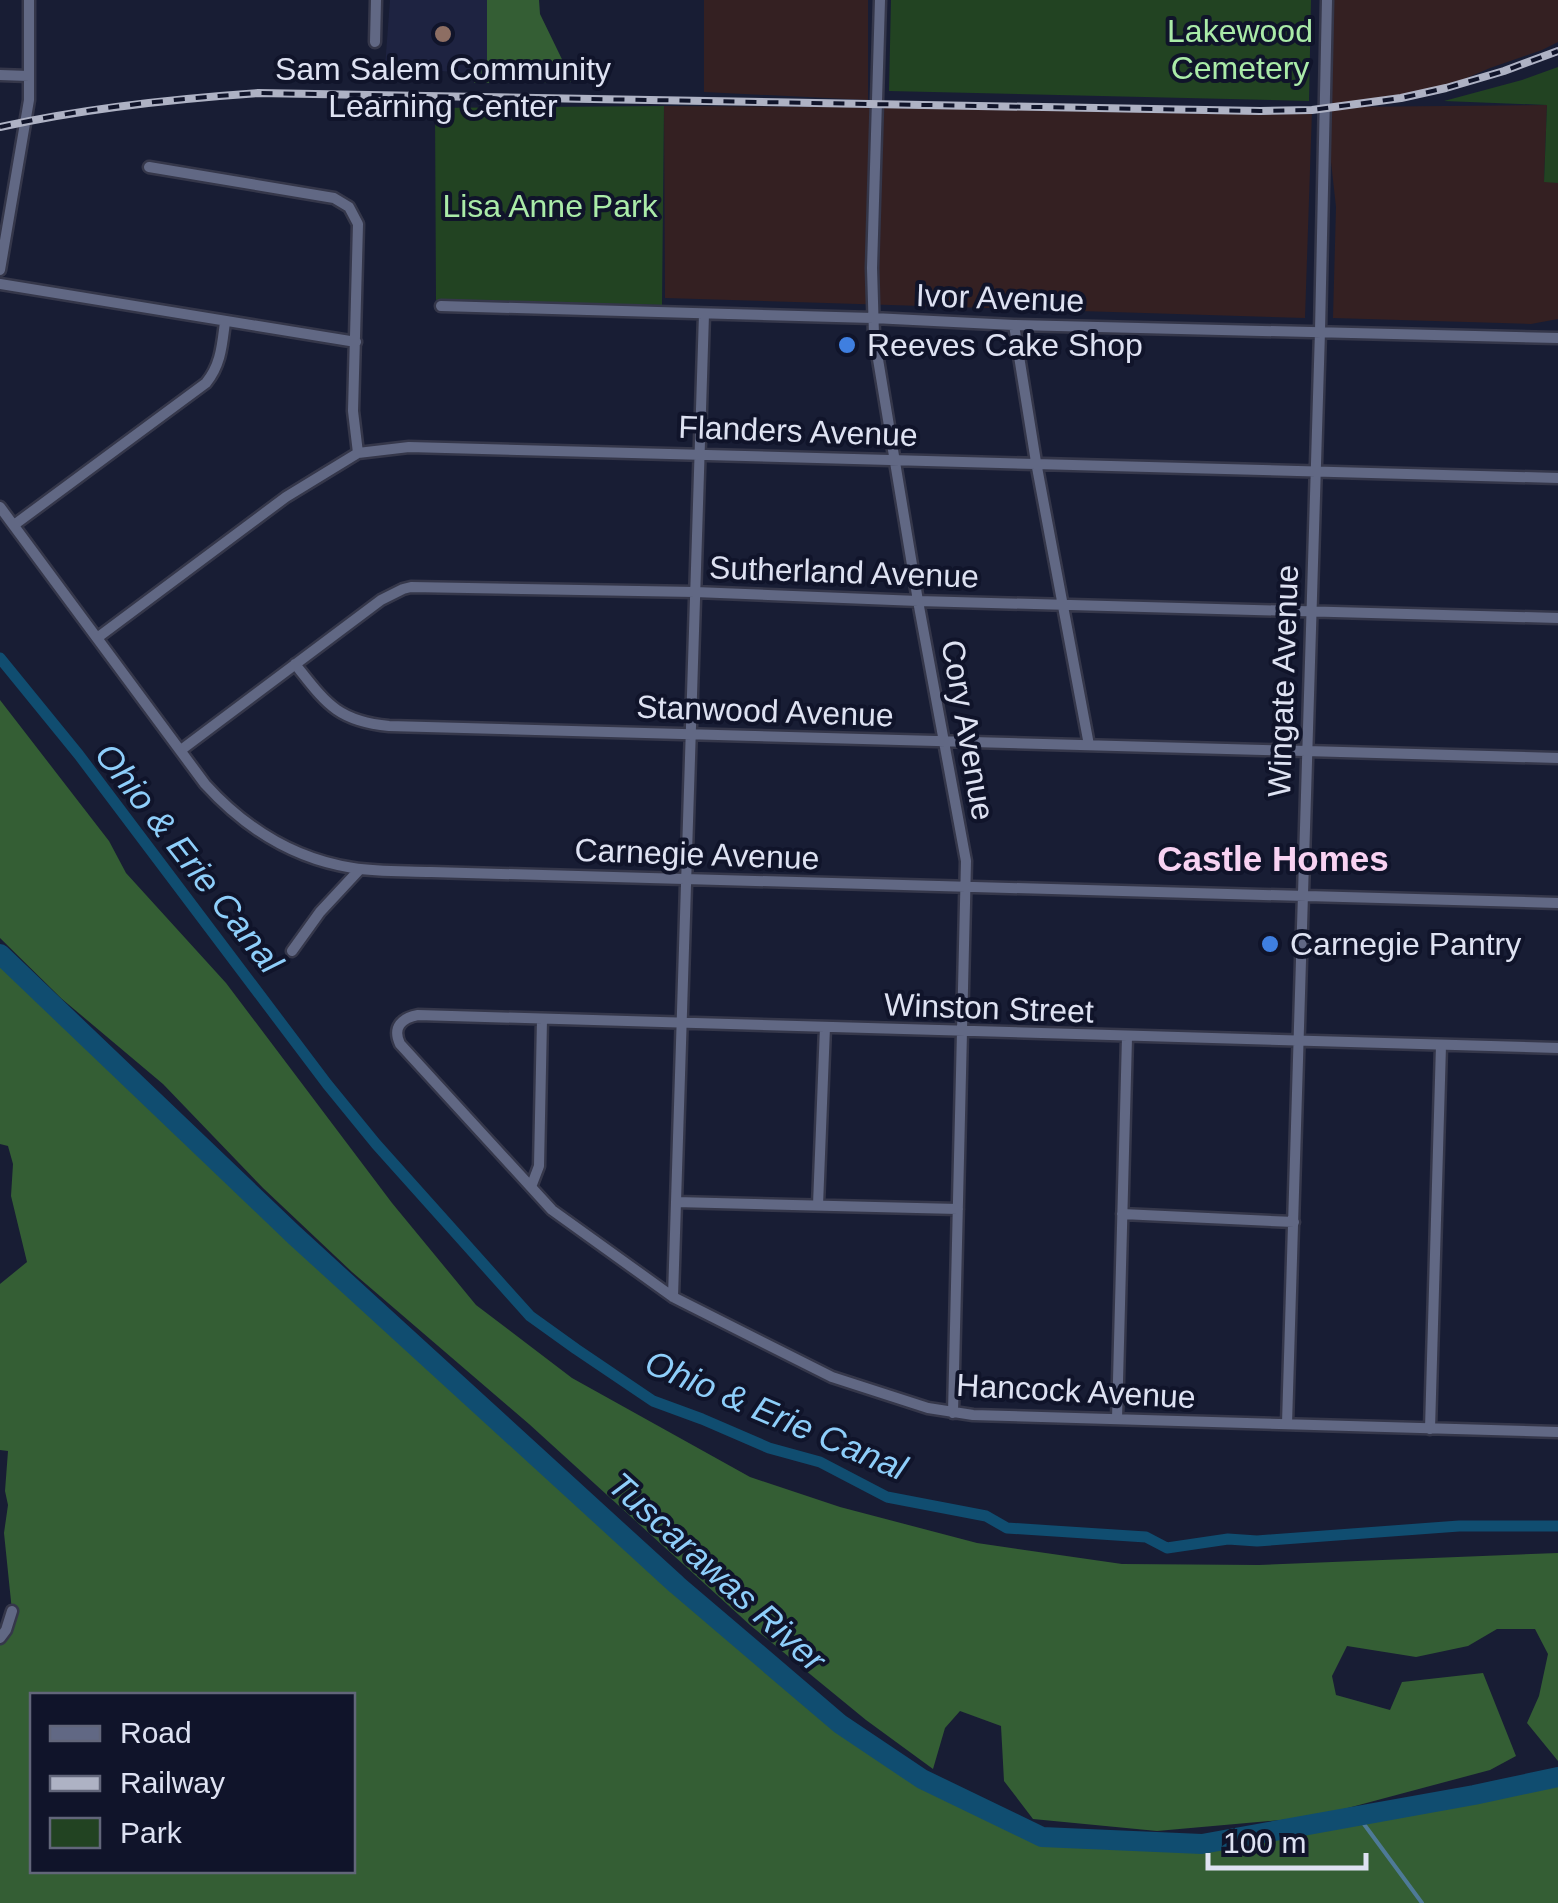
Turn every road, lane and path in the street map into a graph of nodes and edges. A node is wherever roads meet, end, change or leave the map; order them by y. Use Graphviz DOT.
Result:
graph roads {
  1 [pos="29,0"];
  2 [pos="376,0"];
  3 [pos="880,0"];
  4 [pos="1327,0"];
  5 [pos="375,42"];
  6 [pos="0,76"];
  7 [pos="29,76"];
  8 [pos="149,167"];
  9 [pos="0,270"];
  10 [pos="0,284"];
  11 [pos="441,306"];
  12 [pos="704,314"];
  13 [pos="873,318"];
  14 [pos="226,322"];
  15 [pos="1014,325"];
  16 [pos="1320,331"];
  17 [pos="1558,338"];
  18 [pos="356,342"];
  19 [pos="358,453"];
  20 [pos="700,453"];
  21 [pos="894,459"];
  22 [pos="1036,462"];
  23 [pos="1314,471"];
  24 [pos="1558,478"];
  25 [pos="0,507"];
  26 [pos="14,525"];
  27 [pos="695,592"];
  28 [pos="918,601"];
  29 [pos="1064,604"];
  30 [pos="1310,611"];
  31 [pos="1558,618"];
  32 [pos="96,638"];
  33 [pos="296,664"];
  34 [pos="691,734"];
  35 [pos="946,741"];
  36 [pos="1088,745"];
  37 [pos="181,750"];
  38 [pos="1306,751"];
  39 [pos="1558,758"];
  40 [pos="360,868"];
  41 [pos="686,879"];
  42 [pos="966,887"];
  43 [pos="1302,895"];
  44 [pos="1558,903"];
  45 [pos="292,951"];
  46 [pos="418,1016"];
  47 [pos="542,1019"];
  48 [pos="682,1023"];
  49 [pos="825,1027"];
  50 [pos="964,1032"];
  51 [pos="1128,1037"];
  52 [pos="1298,1040"];
  53 [pos="1440,1045"];
  54 [pos="1558,1048"];
  55 [pos="531,1187"];
  56 [pos="676,1202"];
  57 [pos="818,1205"];
  58 [pos="958,1209"];
  59 [pos="1122,1214"];
  60 [pos="1294,1222"];
  61 [pos="673,1297"];
  62 [pos="953,1413"];
  63 [pos="1117,1419"];
  64 [pos="1287,1424"];
  65 [pos="1430,1429"];
  66 [pos="1558,1432"];
  67 [pos="12,1611"];
  68 [pos="0,1638"];
  1 -- 7 [label="street"];
  2 -- 5 [label="street"];
  3 -- 13 [label="street, Cory Avenue"];
  4 -- 16 [label="street, Wingate Avenue"];
  6 -- 7 [label="street"];
  7 -- 9 [label="street"];
  8 -- 18 [label="street"];
  10 -- 14 [label="street"];
  11 -- 12 [label="street, Ivor Avenue"];
  12 -- 13 [label="street, Ivor Avenue"];
  12 -- 20 [label="street"];
  13 -- 15 [label="street, Ivor Avenue"];
  13 -- 21 [label="street, Cory Avenue"];
  14 -- 18 [label="street"];
  14 -- 26 [label="street"];
  15 -- 16 [label="street, Ivor Avenue"];
  15 -- 22 [label="street"];
  16 -- 17 [label="street, Ivor Avenue"];
  16 -- 23 [label="street, Wingate Avenue"];
  18 -- 19 [label="street"];
  19 -- 20 [label="street, Flanders Avenue"];
  19 -- 32 [label="street, Flanders Avenue"];
  20 -- 21 [label="street, Flanders Avenue"];
  20 -- 27 [label="street"];
  21 -- 22 [label="street, Flanders Avenue"];
  21 -- 28 [label="street, Cory Avenue"];
  22 -- 23 [label="street, Flanders Avenue"];
  22 -- 29 [label="street"];
  23 -- 24 [label="street, Flanders Avenue"];
  23 -- 30 [label="street, Wingate Avenue"];
  25 -- 26 [label="street, Carnegie Avenue"];
  26 -- 32 [label="street, Carnegie Avenue"];
  27 -- 28 [label="street, Sutherland Avenue"];
  27 -- 33 [label="street, Sutherland Avenue"];
  27 -- 34 [label="street"];
  28 -- 29 [label="street, Sutherland Avenue"];
  28 -- 35 [label="street, Cory Avenue"];
  29 -- 30 [label="street, Sutherland Avenue"];
  29 -- 36 [label="street"];
  30 -- 31 [label="street, Sutherland Avenue"];
  30 -- 38 [label="street, Wingate Avenue"];
  32 -- 37 [label="street, Carnegie Avenue"];
  33 -- 34 [label="street, Stanwood Avenue"];
  33 -- 37 [label="street, Sutherland Avenue"];
  34 -- 35 [label="street, Stanwood Avenue"];
  34 -- 41 [label="street"];
  35 -- 36 [label="street, Stanwood Avenue"];
  35 -- 42 [label="street, Cory Avenue"];
  36 -- 38 [label="street, Stanwood Avenue"];
  37 -- 40 [label="street, Carnegie Avenue"];
  38 -- 39 [label="street, Stanwood Avenue"];
  38 -- 43 [label="street, Wingate Avenue"];
  40 -- 41 [label="street, Carnegie Avenue"];
  40 -- 45 [label="street"];
  41 -- 42 [label="street, Carnegie Avenue"];
  41 -- 48 [label="street"];
  42 -- 43 [label="street, Carnegie Avenue"];
  42 -- 50 [label="street, Cory Avenue"];
  43 -- 44 [label="street, Carnegie Avenue"];
  43 -- 52 [label="street, Wingate Avenue"];
  46 -- 47 [label="street, Winston Street"];
  46 -- 55 [label="street, Hancock Avenue"];
  47 -- 48 [label="street, Winston Street"];
  47 -- 55 [label="street"];
  48 -- 49 [label="street, Winston Street"];
  48 -- 56 [label="street"];
  49 -- 50 [label="street, Winston Street"];
  49 -- 57 [label="street"];
  50 -- 51 [label="street, Winston Street"];
  50 -- 58 [label="street, Cory Avenue"];
  51 -- 52 [label="street, Winston Street"];
  51 -- 59 [label="street"];
  52 -- 53 [label="street, Winston Street"];
  52 -- 60 [label="street, Wingate Avenue"];
  53 -- 54 [label="street, Winston Street"];
  53 -- 65 [label="street"];
  55 -- 61 [label="street, Hancock Avenue"];
  56 -- 57 [label="street"];
  56 -- 61 [label="street"];
  57 -- 58 [label="street"];
  58 -- 62 [label="street, Cory Avenue"];
  59 -- 60 [label="street"];
  59 -- 63 [label="street"];
  60 -- 64 [label="street, Wingate Avenue"];
  61 -- 62 [label="street, Hancock Avenue"];
  62 -- 63 [label="street, Hancock Avenue"];
  63 -- 64 [label="street, Hancock Avenue"];
  64 -- 65 [label="street, Hancock Avenue"];
  65 -- 66 [label="street, Hancock Avenue"];
  67 -- 68 [label="street"];
}
